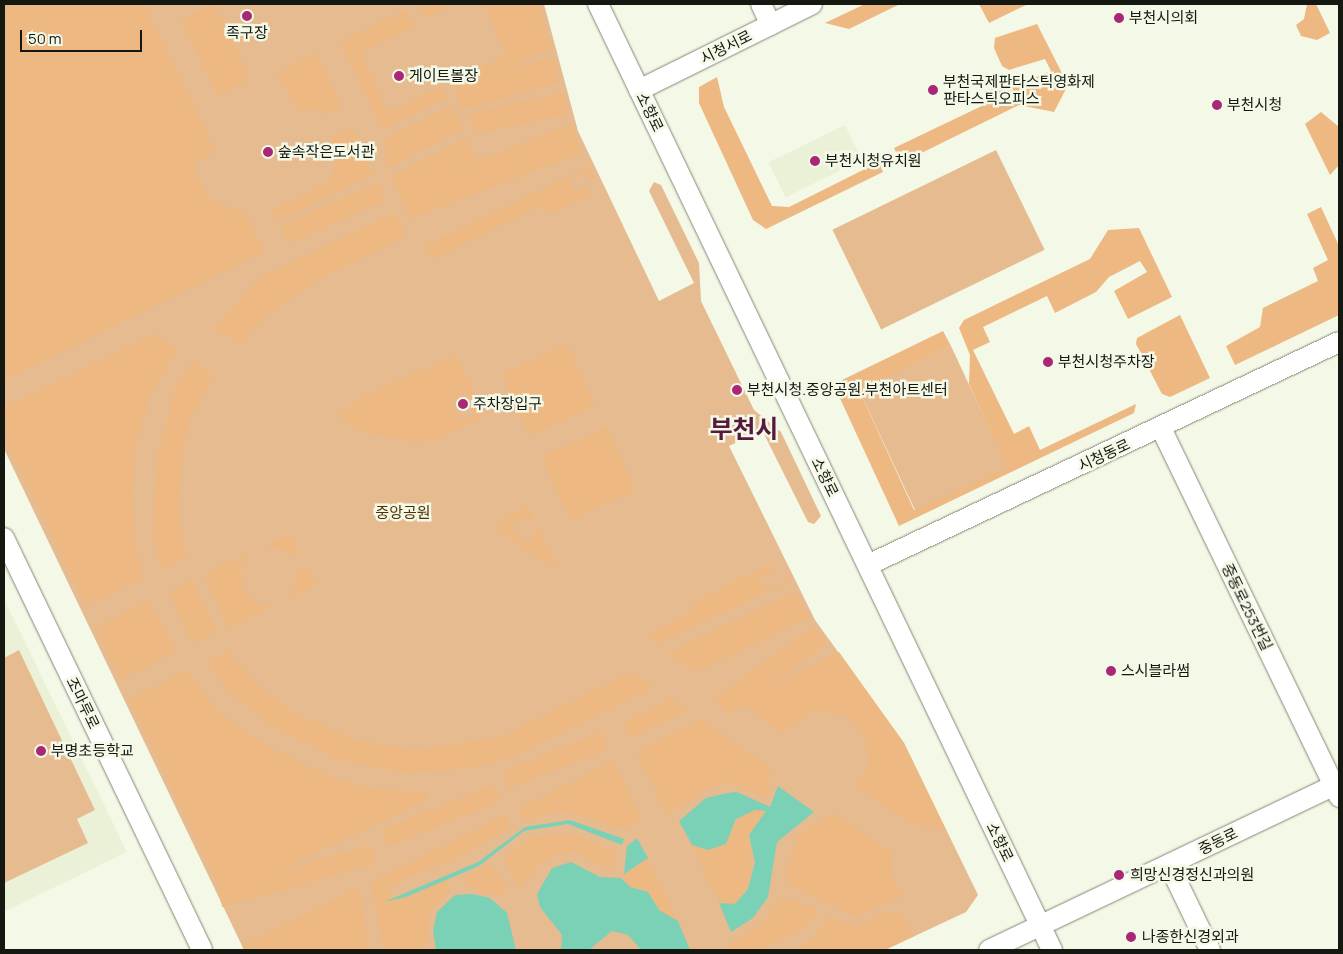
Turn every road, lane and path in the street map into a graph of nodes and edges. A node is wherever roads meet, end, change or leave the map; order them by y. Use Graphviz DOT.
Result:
graph roads {
  1 [pos="598,4"];
  2 [pos="761,4"];
  3 [pos="812,4"];
  4 [pos="771,24"];
  5 [pos="639,90"];
  6 [pos="1339,342"];
  7 [pos="1161,428"];
  8 [pos="4,538"];
  9 [pos="868,565"];
  10 [pos="1337,789"];
  11 [pos="1168,865"];
  12 [pos="1041,926"];
  13 [pos="202,950"];
  14 [pos="989,950"];
  15 [pos="1052,950"];
  16 [pos="1210,950"];
  1 -- 5 [label="street, 소향로"];
  2 -- 4 [label="street"];
  3 -- 4 [label="street, 시청서로"];
  4 -- 5 [label="street, 시청서로"];
  5 -- 9 [label="street, 소향로"];
  6 -- 7 [label="street, 시청동로"];
  7 -- 9 [label="street, 시청동로"];
  7 -- 10 [label="street, 중동로253번길"];
  8 -- 13 [label="street, 조마루로"];
  9 -- 12 [label="street, 소향로"];
  10 -- 11 [label="street, 중동로"];
  11 -- 12 [label="street, 중동로"];
  11 -- 16 [label="street"];
  12 -- 14 [label="street, 중동로"];
  12 -- 15 [label="street, 소향로"];
}
